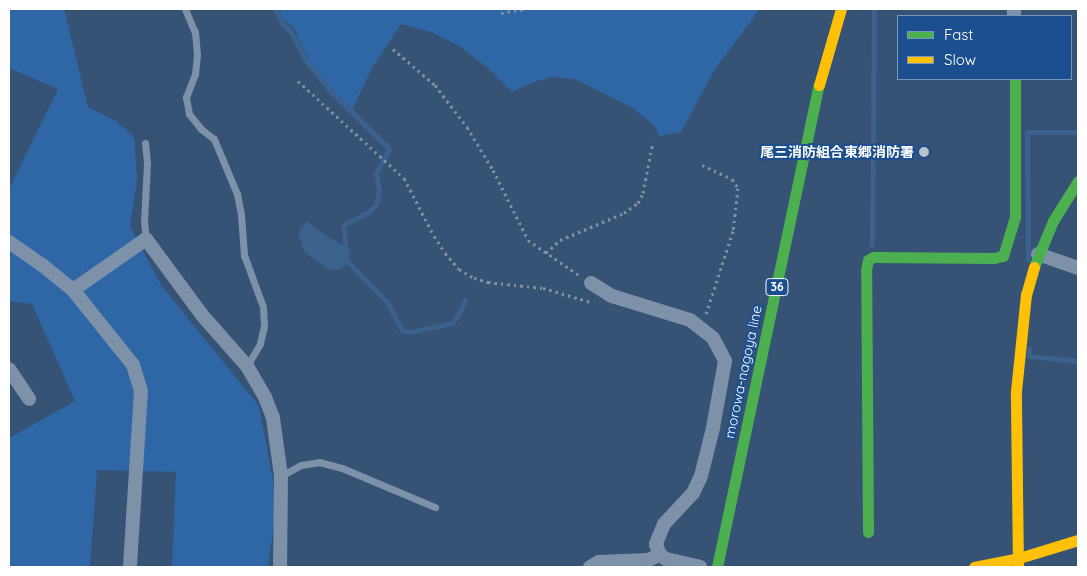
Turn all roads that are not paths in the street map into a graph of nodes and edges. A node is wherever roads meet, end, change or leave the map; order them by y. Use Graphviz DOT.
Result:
graph roads {
  1 [pos="186,9"];
  2 [pos="841,9"];
  3 [pos="1015,80"];
  4 [pos="145,143"];
  5 [pos="1078,181"];
  6 [pos="146,239"];
  7 [pos="9,242"];
  8 [pos="1038,254"];
  9 [pos="1078,268"];
  10 [pos="591,283"];
  11 [pos="73,290"];
  12 [pos="247,366"];
  13 [pos="9,369"];
  14 [pos="29,399"];
  15 [pos="282,476"];
  16 [pos="435,507"];
  17 [pos="868,532"];
  18 [pos="1078,540"];
  19 [pos="660,555"];
  20 [pos="1019,563"];
  21 [pos="130,567"];
  22 [pos="280,567"];
  23 [pos="590,567"];
  24 [pos="700,567"];
  25 [pos="718,567"];
  26 [pos="974,567"];
  1 -- 12 [label="lane"];
  2 -- 25 [label="street, morowa-nagoya line / 36"];
  3 -- 17 [label="street"];
  4 -- 6 [label="lane"];
  5 -- 8 [label="street"];
  6 -- 11 [label="street"];
  6 -- 12 [label="street"];
  7 -- 11 [label="street"];
  8 -- 9 [label="street"];
  8 -- 20 [label="street"];
  10 -- 19 [label="street"];
  11 -- 21 [label="street"];
  12 -- 15 [label="street"];
  13 -- 14 [label="street"];
  15 -- 16 [label="lane"];
  15 -- 22 [label="street"];
  18 -- 20 [label="street"];
  19 -- 23 [label="street"];
  19 -- 24 [label="street"];
  20 -- 26 [label="street"];
}
